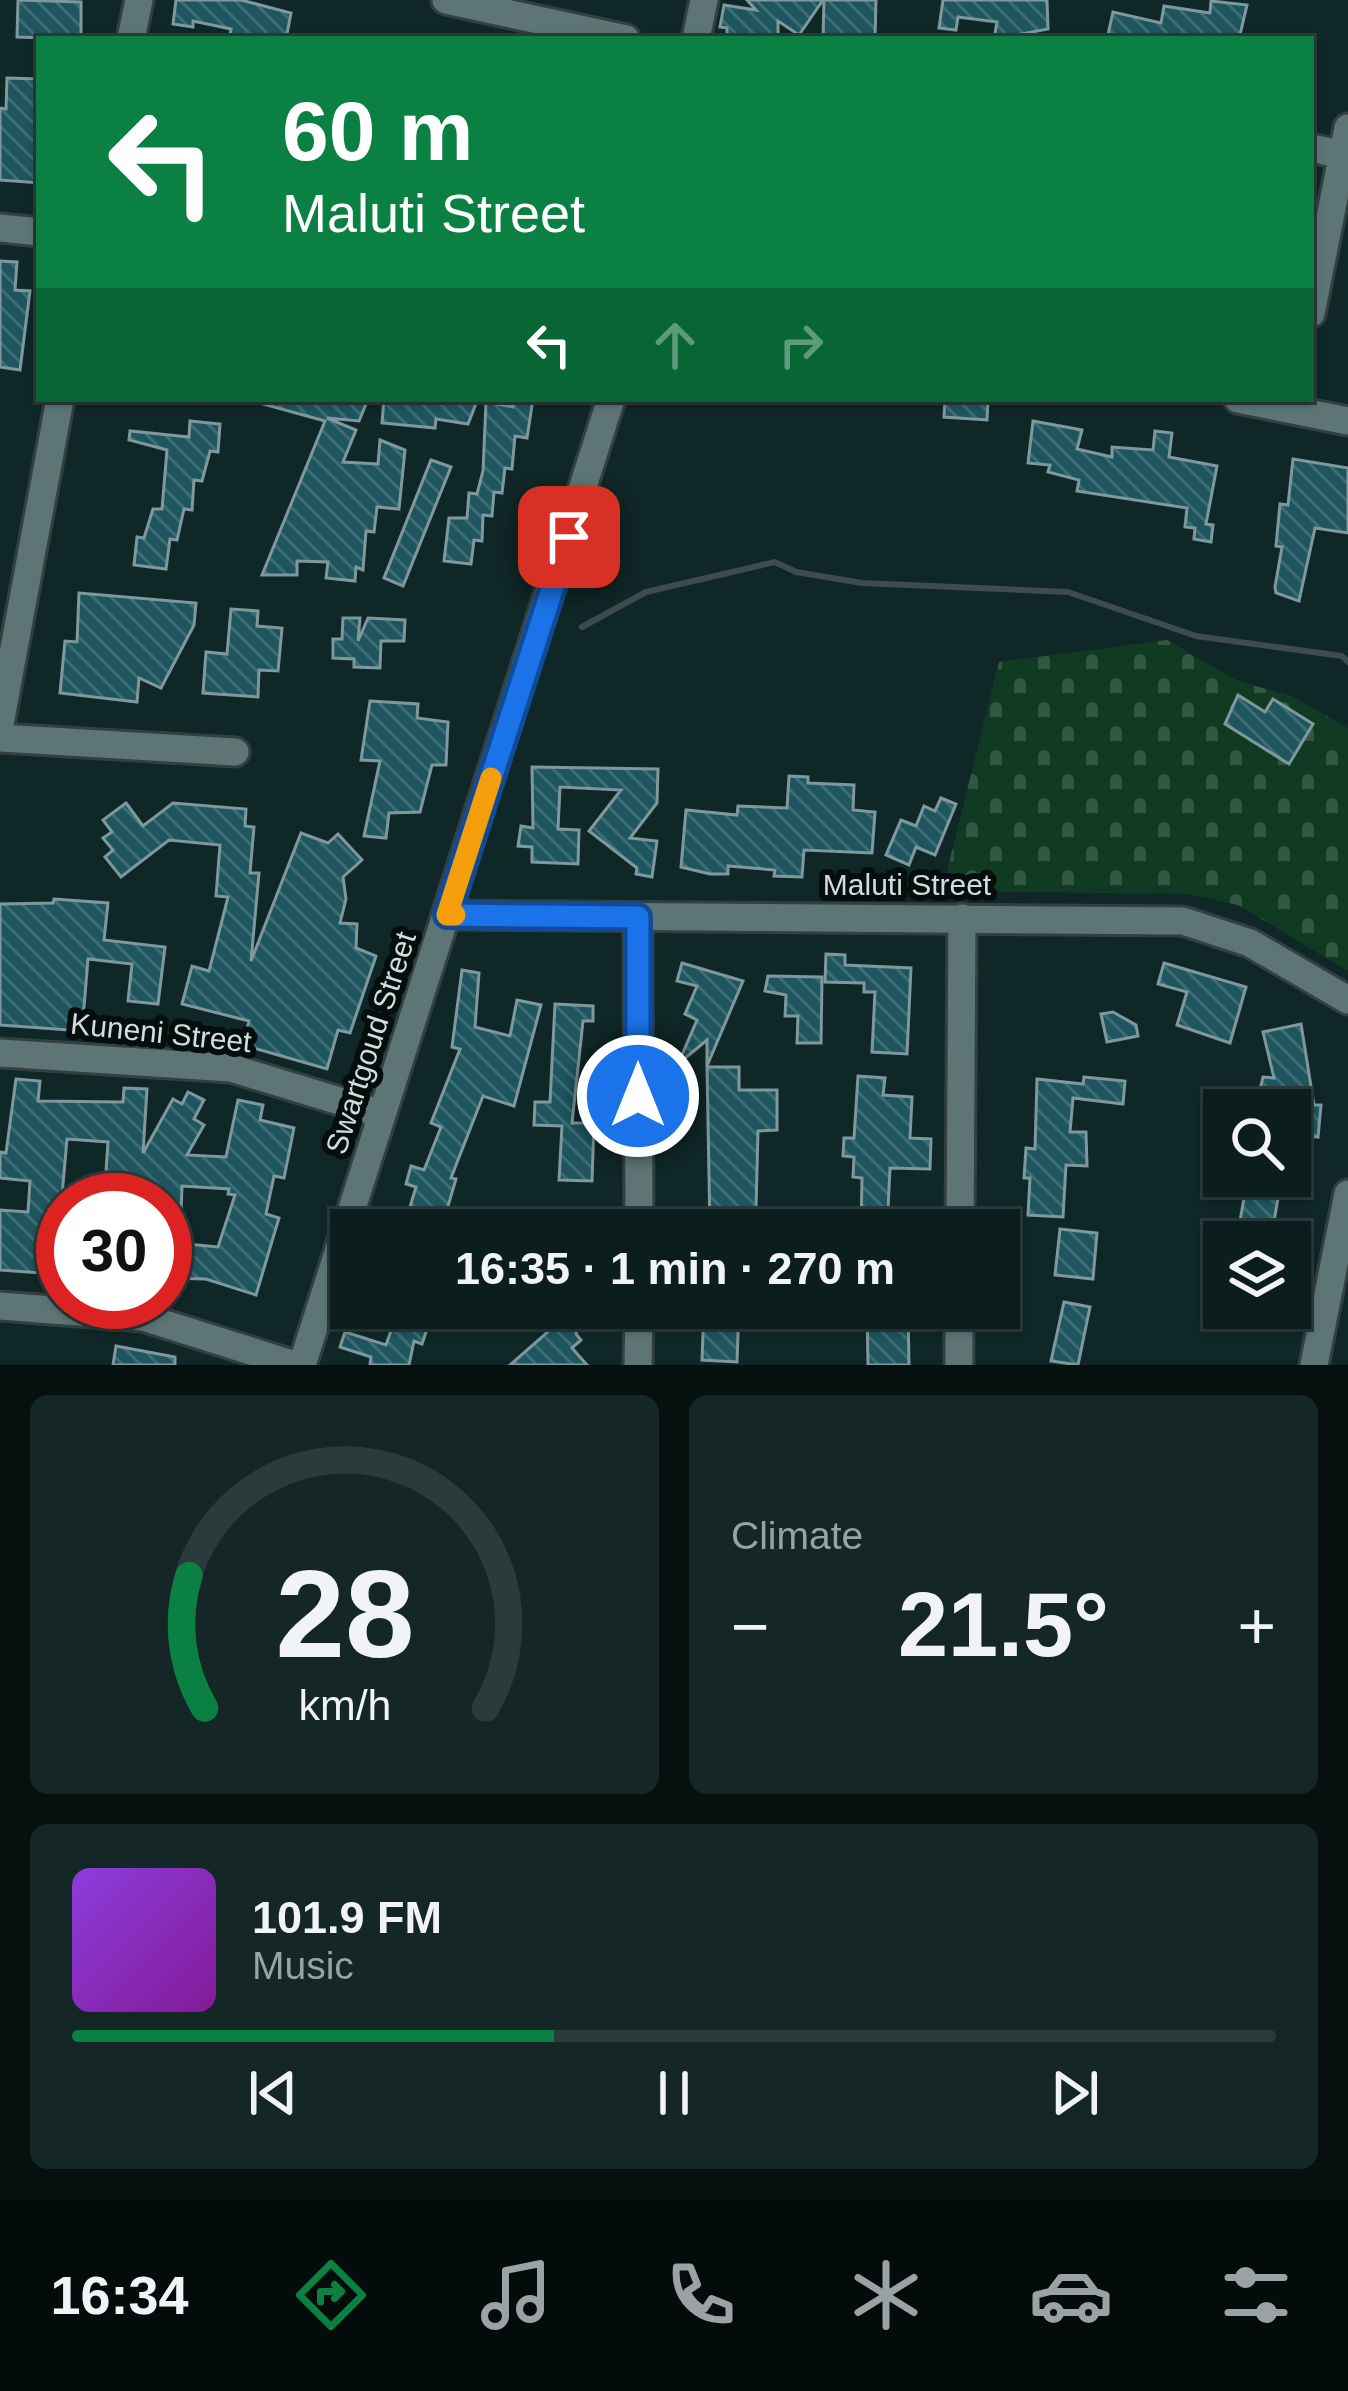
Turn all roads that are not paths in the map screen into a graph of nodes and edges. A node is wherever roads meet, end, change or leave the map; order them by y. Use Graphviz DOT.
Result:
graph roads {
  1 [pos="139,0"];
  2 [pos="446,0"];
  3 [pos="704,0"];
  4 [pos="132,36"];
  5 [pos="612,36"];
  6 [pos="697,36"];
  7 [pos="1345,142"];
  8 [pos="1314,147"];
  9 [pos="0,228"];
  10 [pos="36,232"];
  11 [pos="1314,298"];
  12 [pos="59,402"];
  13 [pos="610,402"];
  14 [pos="1293,405"];
  15 [pos="1348,421"];
  16 [pos="0,724"];
  17 [pos="0,738"];
  18 [pos="235,752"];
  19 [pos="447,915"];
  20 [pos="638,917"];
  21 [pos="962,918"];
  22 [pos="1348,1000"];
  23 [pos="0,1053"];
  24 [pos="382,1114"];
  25 [pos="1348,1194"];
  26 [pos="639,1209"];
  27 [pos="960,1209"];
  28 [pos="0,1306"];
  29 [pos="639,1329"];
  30 [pos="959,1329"];
  31 [pos="298,1365"];
  32 [pos="638,1365"];
  33 [pos="959,1365"];
  34 [pos="1314,1365"];
  1 -- 4 [label="street"];
  2 -- 5 [label="street"];
  3 -- 6 [label="street"];
  7 -- 8 [label="street"];
  7 -- 11 [label="street"];
  9 -- 10 [label="street"];
  12 -- 16 [label="street"];
  13 -- 19 [label="street, Swartgoud Street"];
  14 -- 15 [label="street"];
  17 -- 18 [label="street"];
  19 -- 20 [label="street, Maluti Street"];
  19 -- 24 [label="street, Swartgoud Street"];
  20 -- 21 [label="street, Maluti Street"];
  20 -- 26 [label="street"];
  21 -- 22 [label="street, Maluti Street"];
  21 -- 27 [label="street"];
  23 -- 24 [label="street, Kuneni Street"];
  24 -- 31 [label="street, Swartgoud Street"];
  25 -- 34 [label="street"];
  28 -- 31 [label="street"];
  29 -- 32 [label="street"];
  30 -- 33 [label="street"];
}
